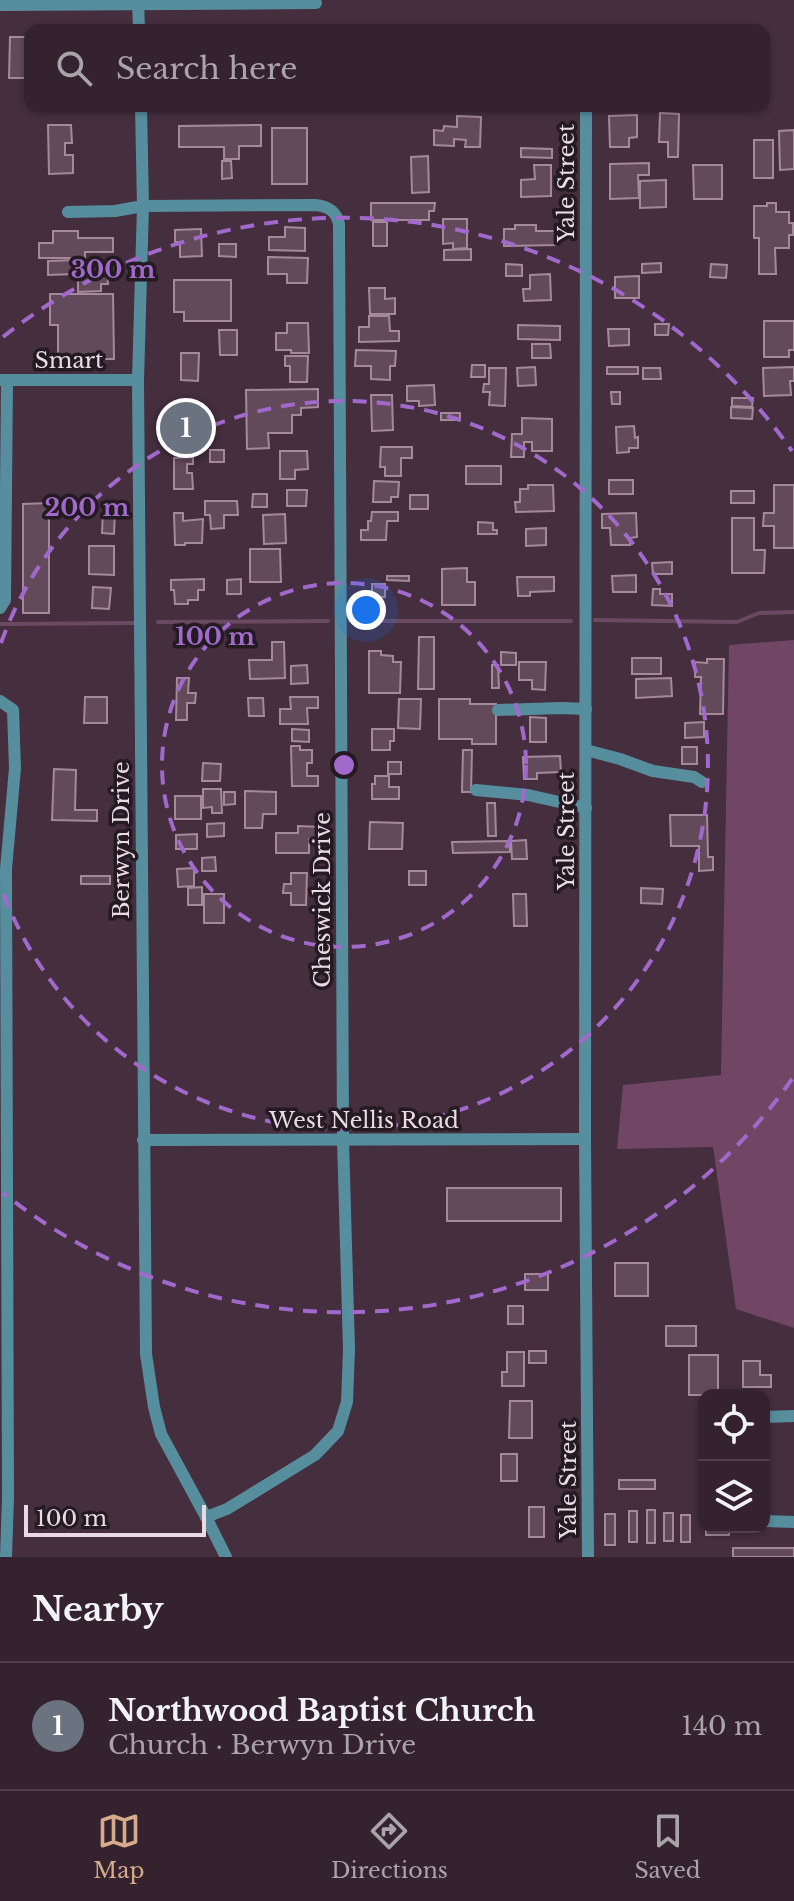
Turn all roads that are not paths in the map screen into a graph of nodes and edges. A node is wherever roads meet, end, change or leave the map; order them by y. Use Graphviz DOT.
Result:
graph roads {
  1 [pos="139,2"];
  2 [pos="316,3"];
  3 [pos="0,5"];
  4 [pos="139,24"];
  5 [pos="141,112"];
  6 [pos="586,112"];
  7 [pos="143,206"];
  8 [pos="68,212"];
  9 [pos="4,380"];
  10 [pos="138,380"];
  11 [pos="0,608"];
  12 [pos="0,701"];
  13 [pos="586,709"];
  14 [pos="498,710"];
  15 [pos="0,749"];
  16 [pos="14,749"];
  17 [pos="586,750"];
  18 [pos="702,782"];
  19 [pos="476,790"];
  20 [pos="586,808"];
  21 [pos="585,1139"];
  22 [pos="143,1140"];
  23 [pos="343,1140"];
  24 [pos="4,1252"];
  25 [pos="794,1416"];
  26 [pos="770,1417"];
  27 [pos="206,1517"];
  28 [pos="770,1521"];
  29 [pos="794,1522"];
  30 [pos="6,1557"];
  31 [pos="226,1557"];
  32 [pos="588,1557"];
  1 -- 2 [label="street"];
  1 -- 3 [label="street"];
  1 -- 4 [label="street"];
  5 -- 7 [label="street, Berwyn Drive"];
  6 -- 13 [label="street, Yale Street"];
  7 -- 8 [label="street"];
  7 -- 10 [label="street, Berwyn Drive"];
  7 -- 23 [label="street, Cheswick Drive"];
  9 -- 10 [label="street, Smart"];
  9 -- 11 [label="street"];
  10 -- 22 [label="street, Berwyn Drive"];
  12 -- 16 [label="street"];
  13 -- 14 [label="street"];
  13 -- 17 [label="street, Yale Street"];
  15 -- 16 [label="street"];
  16 -- 24 [label="street"];
  17 -- 18 [label="street"];
  17 -- 20 [label="street, Yale Street"];
  19 -- 20 [label="street"];
  20 -- 21 [label="street, Yale Street"];
  21 -- 23 [label="street, West Nellis Road"];
  21 -- 32 [label="street, Yale Street"];
  22 -- 23 [label="street, West Nellis Road"];
  22 -- 27 [label="street, Berwyn Drive"];
  23 -- 27 [label="street, Cheswick Drive"];
  24 -- 30 [label="street"];
  25 -- 26 [label="street"];
  27 -- 31 [label="street, Berwyn Drive"];
  28 -- 29 [label="street"];
}
